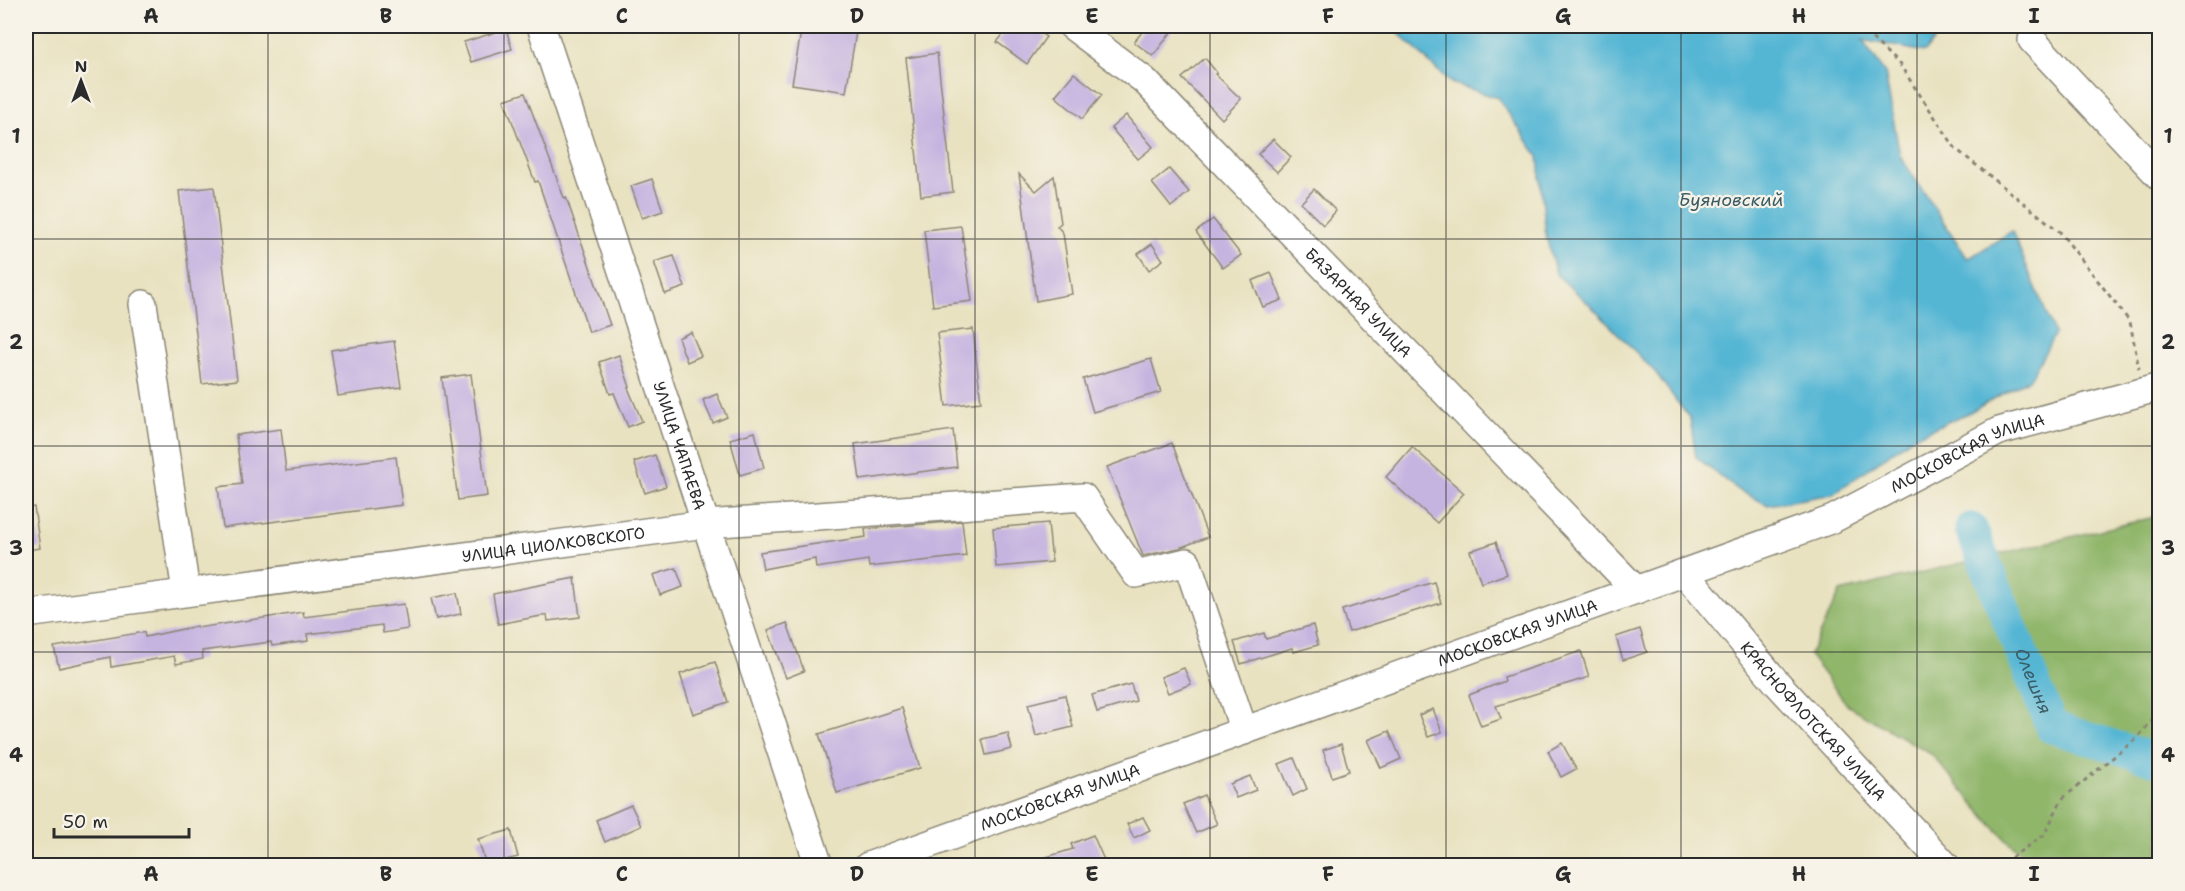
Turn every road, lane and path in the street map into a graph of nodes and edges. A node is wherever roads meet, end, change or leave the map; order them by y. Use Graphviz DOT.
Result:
graph roads {
  1 [pos="541,26"];
  2 [pos="1072,26"];
  3 [pos="1858,26"];
  4 [pos="2032,40"];
  5 [pos="2160,177"];
  6 [pos="143,304"];
  7 [pos="2151,390"];
  8 [pos="706,524"];
  9 [pos="1685,573"];
  10 [pos="1636,590"];
  11 [pos="186,592"];
  12 [pos="26,614"];
  13 [pos="2160,711"];
  14 [pos="1244,731"];
  15 [pos="1944,864"];
  16 [pos="819,866"];
  17 [pos="867,866"];
  18 [pos="2007,866"];
  1 -- 8 [label="street, УЛИЦА ЧАПАЕВА"];
  2 -- 10 [label="street, БАЗАРНАЯ УЛИЦА"];
  3 -- 7 [label="path"];
  4 -- 5 [label="street"];
  6 -- 11 [label="street"];
  7 -- 9 [label="street, МОСКОВСКАЯ УЛИЦА"];
  8 -- 11 [label="street, УЛИЦА ЦИОЛКОВСКОГО"];
  8 -- 14 [label="street, УЛИЦА ЦИОЛКОВСКОГО"];
  8 -- 16 [label="street, УЛИЦА ЧАПАЕВА"];
  9 -- 10 [label="street, МОСКОВСКАЯ УЛИЦА"];
  9 -- 15 [label="street, КРАСНОФЛОТСКАЯ УЛИЦА"];
  10 -- 14 [label="street, МОСКОВСКАЯ УЛИЦА"];
  11 -- 12 [label="street, УЛИЦА ЦИОЛКОВСКОГО"];
  13 -- 18 [label="path"];
  14 -- 17 [label="street, МОСКОВСКАЯ УЛИЦА"];
}
